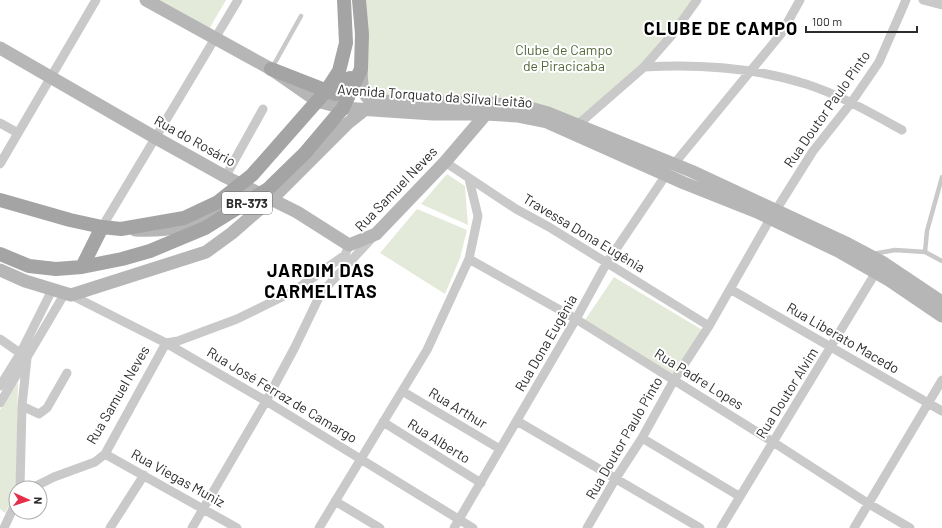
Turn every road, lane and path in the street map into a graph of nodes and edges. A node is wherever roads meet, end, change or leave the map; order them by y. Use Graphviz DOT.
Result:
graph roads {
  1 [pos="96,0"];
  2 [pos="146,0"];
  3 [pos="238,0"];
  4 [pos="344,0"];
  5 [pos="359,0"];
  6 [pos="698,0"];
  7 [pos="800,0"];
  8 [pos="906,0"];
  9 [pos="923,0"];
  10 [pos="942,6"];
  11 [pos="301,16"];
  12 [pos="214,38"];
  13 [pos="0,48"];
  14 [pos="362,48"];
  15 [pos="644,67"];
  16 [pos="271,69"];
  17 [pos="361,69"];
  18 [pos="753,70"];
  19 [pos="50,77"];
  20 [pos="322,96"];
  21 [pos="851,103"];
  22 [pos="343,108"];
  23 [pos="366,108"];
  24 [pos="487,108"];
  25 [pos="263,109"];
  26 [pos="0,123"];
  27 [pos="574,128"];
  28 [pos="902,130"];
  29 [pos="18,132"];
  30 [pos="156,138"];
  31 [pos="180,145"];
  32 [pos="305,153"];
  33 [pos="445,162"];
  34 [pos="0,164"];
  35 [pos="674,164"];
  36 [pos="691,172"];
  37 [pos="227,174"];
  38 [pos="666,175"];
  39 [pos="292,177"];
  40 [pos="942,177"];
  41 [pos="470,179"];
  42 [pos="245,180"];
  43 [pos="258,192"];
  44 [pos="3,199"];
  45 [pos="773,214"];
  46 [pos="102,227"];
  47 [pos="121,229"];
  48 [pos="376,234"];
  49 [pos="349,245"];
  50 [pos="840,252"];
  51 [pos="925,252"];
  52 [pos="0,254"];
  53 [pos="870,255"];
  54 [pos="469,259"];
  55 [pos="942,261"];
  56 [pos="606,264"];
  57 [pos="0,266"];
  58 [pos="82,267"];
  59 [pos="891,268"];
  60 [pos="56,269"];
  61 [pos="0,270"];
  62 [pos="876,272"];
  63 [pos="730,289"];
  64 [pos="52,290"];
  65 [pos="294,291"];
  66 [pos="321,293"];
  67 [pos="68,294"];
  68 [pos="942,302"];
  69 [pos="942,316"];
  70 [pos="576,319"];
  71 [pos="709,326"];
  72 [pos="0,338"];
  73 [pos="166,343"];
  74 [pos="832,348"];
  75 [pos="24,355"];
  76 [pos="67,373"];
  77 [pos="674,380"];
  78 [pos="942,380"];
  79 [pos="0,386"];
  80 [pos="402,391"];
  81 [pos="266,401"];
  82 [pos="0,403"];
  83 [pos="930,403"];
  84 [pos="22,406"];
  85 [pos="942,411"];
  86 [pos="517,420"];
  87 [pos="383,422"];
  88 [pos="642,438"];
  89 [pos="773,442"];
  90 [pos="500,449"];
  91 [pos="105,454"];
  92 [pos="361,458"];
  93 [pos="144,474"];
  94 [pos="616,478"];
  95 [pos="20,480"];
  96 [pos="48,480"];
  97 [pos="481,483"];
  98 [pos="739,496"];
  99 [pos="335,501"];
  100 [pos="868,504"];
  101 [pos="204,508"];
  102 [pos="459,519"];
  103 [pos="110,528"];
  104 [pos="192,528"];
  105 [pos="237,528"];
  106 [pos="320,528"];
  107 [pos="380,528"];
  108 [pos="454,528"];
  109 [pos="474,528"];
  110 [pos="588,528"];
  111 [pos="700,528"];
  112 [pos="720,528"];
  113 [pos="854,528"];
  114 [pos="910,528"];
  1 -- 19 [label="street"];
  2 -- 12 [label="street"];
  3 -- 12 [label="street"];
  4 -- 20 [label="main road"];
  5 -- 14 [label="main road, BR-373"];
  6 -- 15 [label="street"];
  7 -- 18 [label="street"];
  8 -- 21 [label="street, Rua Doutor Paulo Pinto"];
  9 -- 10 [label="street"];
  11 -- 16 [label="lane"];
  12 -- 16 [label="street"];
  12 -- 30 [label="street"];
  13 -- 19 [label="street, Rua do Rosário"];
  14 -- 17 [label="main road, BR-373"];
  14 -- 20 [label="main road"];
  15 -- 18 [label="street"];
  15 -- 27 [label="street"];
  16 -- 20 [label="main road"];
  17 -- 22 [label="main road, BR-373"];
  17 -- 24 [label="street, Avenida Torquato da Silva Leitão"];
  18 -- 21 [label="street"];
  18 -- 35 [label="street"];
  19 -- 29 [label="street"];
  19 -- 30 [label="street, Rua do Rosário"];
  20 -- 22 [label="street, Avenida Torquato da Silva Leitão"];
  20 -- 42 [label="main road"];
  21 -- 28 [label="street"];
  21 -- 45 [label="street, Rua Doutor Paulo Pinto"];
  22 -- 23 [label="street, Avenida Torquato da Silva Leitão"];
  22 -- 32 [label="main road, BR-373"];
  23 -- 24 [label="street, Avenida Torquato da Silva Leitão"];
  23 -- 39 [label="street"];
  24 -- 27 [label="street, Avenida Torquato da Silva Leitão"];
  24 -- 33 [label="street, Rua Samuel Neves"];
  25 -- 37 [label="street"];
  26 -- 29 [label="street"];
  27 -- 35 [label="street, Avenida Torquato da Silva Leitão"];
  27 -- 38 [label="street, Avenida Torquato da Silva Leitão"];
  29 -- 34 [label="street"];
  30 -- 37 [label="street, Rua do Rosário"];
  30 -- 46 [label="street"];
  31 -- 37 [label="street"];
  32 -- 39 [label="main road"];
  32 -- 58 [label="main road, BR-373"];
  33 -- 41 [label="street, Travessa Dona Eugênia"];
  33 -- 48 [label="street, Rua Samuel Neves"];
  35 -- 36 [label="street, Avenida Torquato da Silva Leitão"];
  36 -- 38 [label="street"];
  36 -- 45 [label="street, Avenida Torquato da Silva Leitão"];
  37 -- 42 [label="street"];
  37 -- 43 [label="street, Rua do Rosário"];
  38 -- 45 [label="street, Avenida Torquato da Silva Leitão"];
  38 -- 56 [label="street, Rua Dona Eugênia"];
  39 -- 67 [label="street"];
  40 -- 51 [label="lane"];
  41 -- 54 [label="street"];
  41 -- 56 [label="street, Travessa Dona Eugênia"];
  42 -- 47 [label="main road"];
  43 -- 47 [label="street"];
  43 -- 49 [label="street, Rua do Rosário"];
  44 -- 46 [label="main road"];
  45 -- 50 [label="street, Avenida Torquato da Silva Leitão"];
  45 -- 53 [label="street, Avenida Torquato da Silva Leitão"];
  45 -- 63 [label="street, Rua Doutor Paulo Pinto"];
  46 -- 47 [label="main road"];
  46 -- 58 [label="main road"];
  48 -- 49 [label="street"];
  48 -- 66 [label="street, Rua Samuel Neves"];
  49 -- 65 [label="street, Rua Samuel Neves"];
  50 -- 53 [label="street"];
  50 -- 62 [label="street, Avenida Torquato da Silva Leitão"];
  51 -- 53 [label="lane"];
  51 -- 55 [label="lane"];
  52 -- 60 [label="main road, BR-373"];
  53 -- 59 [label="street, Avenida Torquato da Silva Leitão"];
  54 -- 70 [label="street, Rua Padre Lopes"];
  54 -- 80 [label="street"];
  56 -- 70 [label="street, Rua Dona Eugênia"];
  56 -- 71 [label="street, Travessa Dona Eugênia"];
  57 -- 60 [label="main road"];
  58 -- 60 [label="main road, BR-373"];
  59 -- 62 [label="street"];
  59 -- 68 [label="street, Avenida Torquato da Silva Leitão"];
  61 -- 64 [label="street"];
  62 -- 69 [label="street, Avenida Torquato da Silva Leitão"];
  62 -- 74 [label="street, Rua Doutor Alvim"];
  63 -- 71 [label="street, Rua Doutor Paulo Pinto"];
  63 -- 74 [label="street, Rua Liberato Macedo"];
  64 -- 67 [label="street"];
  64 -- 75 [label="street"];
  65 -- 66 [label="street"];
  65 -- 73 [label="street, Rua Samuel Neves"];
  66 -- 81 [label="street, Rua Samuel Neves"];
  67 -- 73 [label="street, Rua José Ferraz de Camargo"];
  67 -- 75 [label="street"];
  70 -- 77 [label="street, Rua Padre Lopes"];
  70 -- 86 [label="street, Rua Dona Eugênia"];
  71 -- 77 [label="street, Rua Doutor Paulo Pinto"];
  72 -- 75 [label="street"];
  73 -- 81 [label="street, Rua José Ferraz de Camargo"];
  73 -- 91 [label="street, Rua Samuel Neves"];
  74 -- 83 [label="street, Rua Liberato Macedo"];
  74 -- 89 [label="street, Rua Doutor Alvim"];
  75 -- 79 [label="street"];
  75 -- 82 [label="street"];
  75 -- 84 [label="street"];
  76 -- 84 [label="street"];
  77 -- 88 [label="street, Rua Doutor Paulo Pinto"];
  77 -- 89 [label="street, Rua Padre Lopes"];
  78 -- 83 [label="street"];
  80 -- 87 [label="street"];
  80 -- 90 [label="street, Rua Arthur"];
  81 -- 92 [label="street, Rua José Ferraz de Camargo"];
  81 -- 101 [label="street, Rua Samuel Neves"];
  83 -- 85 [label="street, Rua Liberato Macedo"];
  83 -- 100 [label="street"];
  84 -- 95 [label="street"];
  86 -- 90 [label="street, Rua Dona Eugênia"];
  86 -- 94 [label="street"];
  87 -- 92 [label="street"];
  87 -- 97 [label="street, Rua Alberto"];
  88 -- 94 [label="street, Rua Doutor Paulo Pinto"];
  88 -- 98 [label="street"];
  89 -- 98 [label="street, Rua Doutor Alvim"];
  89 -- 100 [label="street, Rua Padre Lopes"];
  90 -- 97 [label="street, Rua Dona Eugênia"];
  91 -- 93 [label="street, Rua Viegas Muniz"];
  91 -- 96 [label="street, Rua Samuel Neves"];
  92 -- 99 [label="street"];
  92 -- 102 [label="street, Rua José Ferraz de Camargo"];
  93 -- 101 [label="street, Rua Viegas Muniz"];
  93 -- 103 [label="street"];
  94 -- 110 [label="street, Rua Doutor Paulo Pinto"];
  94 -- 111 [label="street"];
  97 -- 102 [label="street, Rua Dona Eugênia"];
  98 -- 112 [label="street, Rua Doutor Alvim"];
  99 -- 106 [label="street"];
  99 -- 107 [label="street"];
  100 -- 113 [label="street"];
  100 -- 114 [label="street, Rua Padre Lopes"];
  101 -- 104 [label="street, Rua Samuel Neves"];
  101 -- 105 [label="street, Rua Viegas Muniz"];
  102 -- 108 [label="street, Rua Dona Eugênia"];
  102 -- 109 [label="street, Rua José Ferraz de Camargo"];
}
